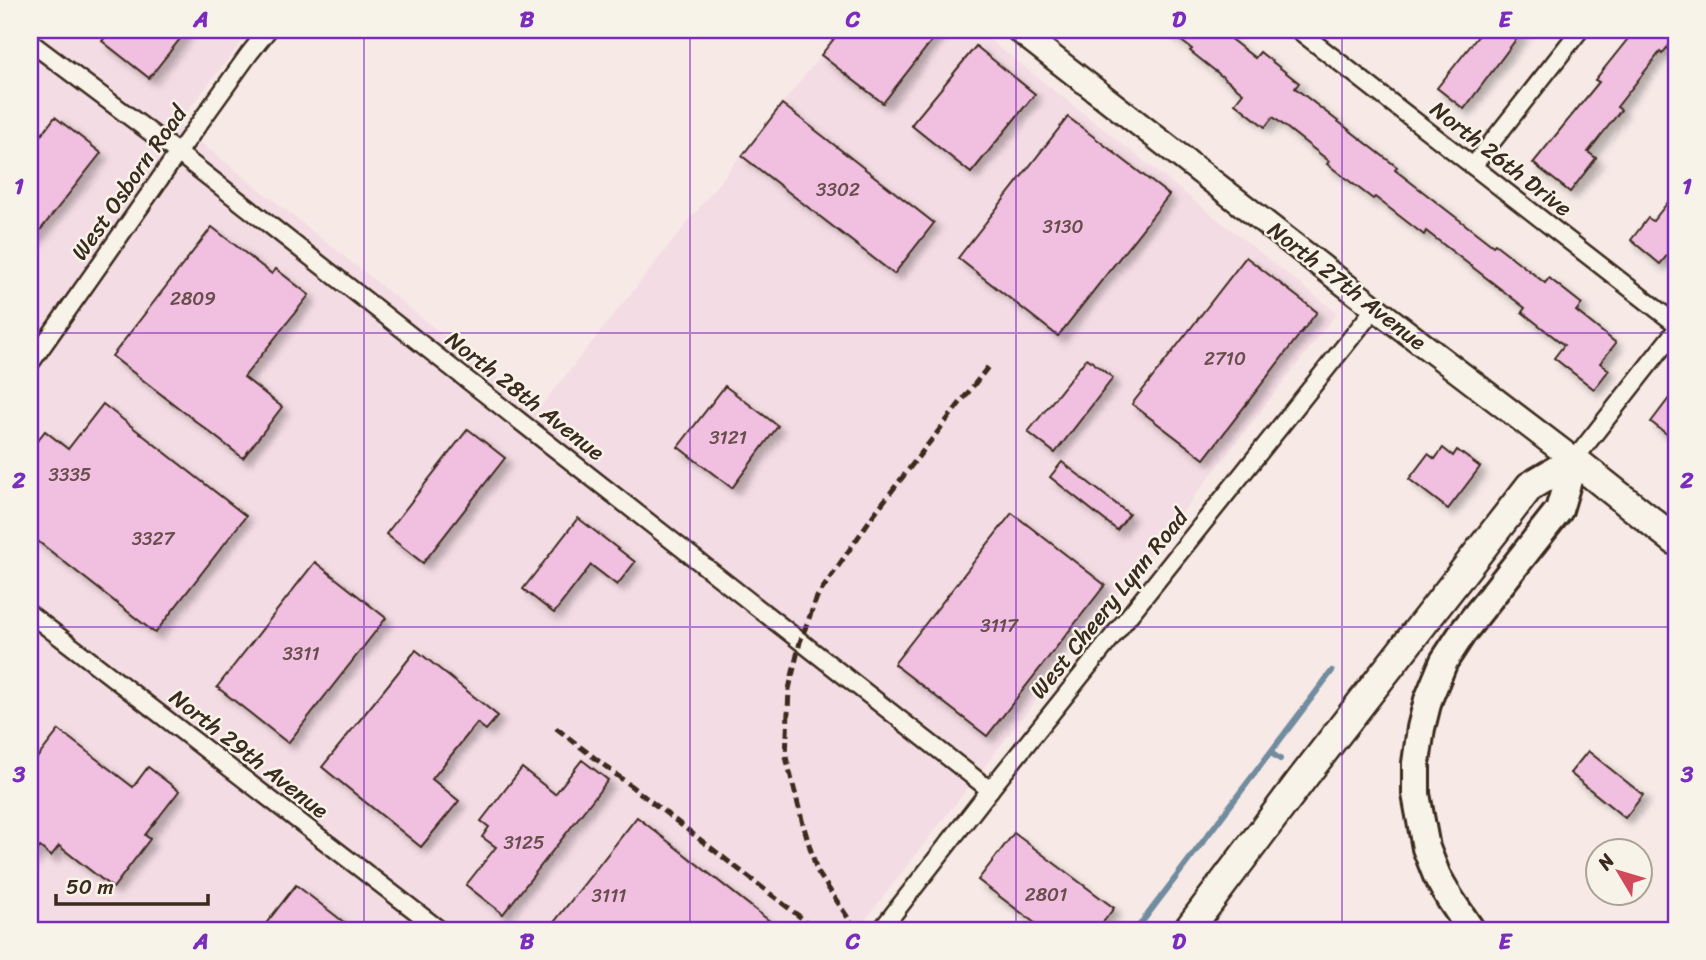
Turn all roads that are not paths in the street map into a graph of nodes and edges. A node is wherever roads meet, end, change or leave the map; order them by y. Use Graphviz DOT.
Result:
graph roads {
  1 [pos="268,30"];
  2 [pos="1018,30"];
  3 [pos="1298,30"];
  4 [pos="1580,30"];
  5 [pos="30,42"];
  6 [pos="178,153"];
  7 [pos="1473,166"];
  8 [pos="1375,308"];
  9 [pos="1676,324"];
  10 [pos="1676,330"];
  11 [pos="30,364"];
  12 [pos="1574,460"];
  13 [pos="1676,541"];
  14 [pos="30,614"];
  15 [pos="990,790"];
  16 [pos="440,930"];
  17 [pos="881,930"];
  18 [pos="1188,930"];
  19 [pos="1471,930"];
  1 -- 6 [label="street, West Osborn Road"];
  2 -- 8 [label="main road, North 27th Avenue"];
  3 -- 7 [label="street, North 26th Drive"];
  4 -- 7 [label="street"];
  5 -- 6 [label="street, North 28th Avenue"];
  6 -- 11 [label="street, West Osborn Road"];
  6 -- 15 [label="street, North 28th Avenue"];
  7 -- 9 [label="street, North 26th Drive"];
  8 -- 12 [label="main road, North 27th Avenue"];
  8 -- 15 [label="street, West Cheery Lynn Road"];
  10 -- 12 [label="street"];
  12 -- 13 [label="highway, North 27th Avenue"];
  12 -- 18 [label="highway"];
  12 -- 19 [label="main road"];
  14 -- 16 [label="street, North 29th Avenue"];
  15 -- 17 [label="street, West Cheery Lynn Road"];
}
